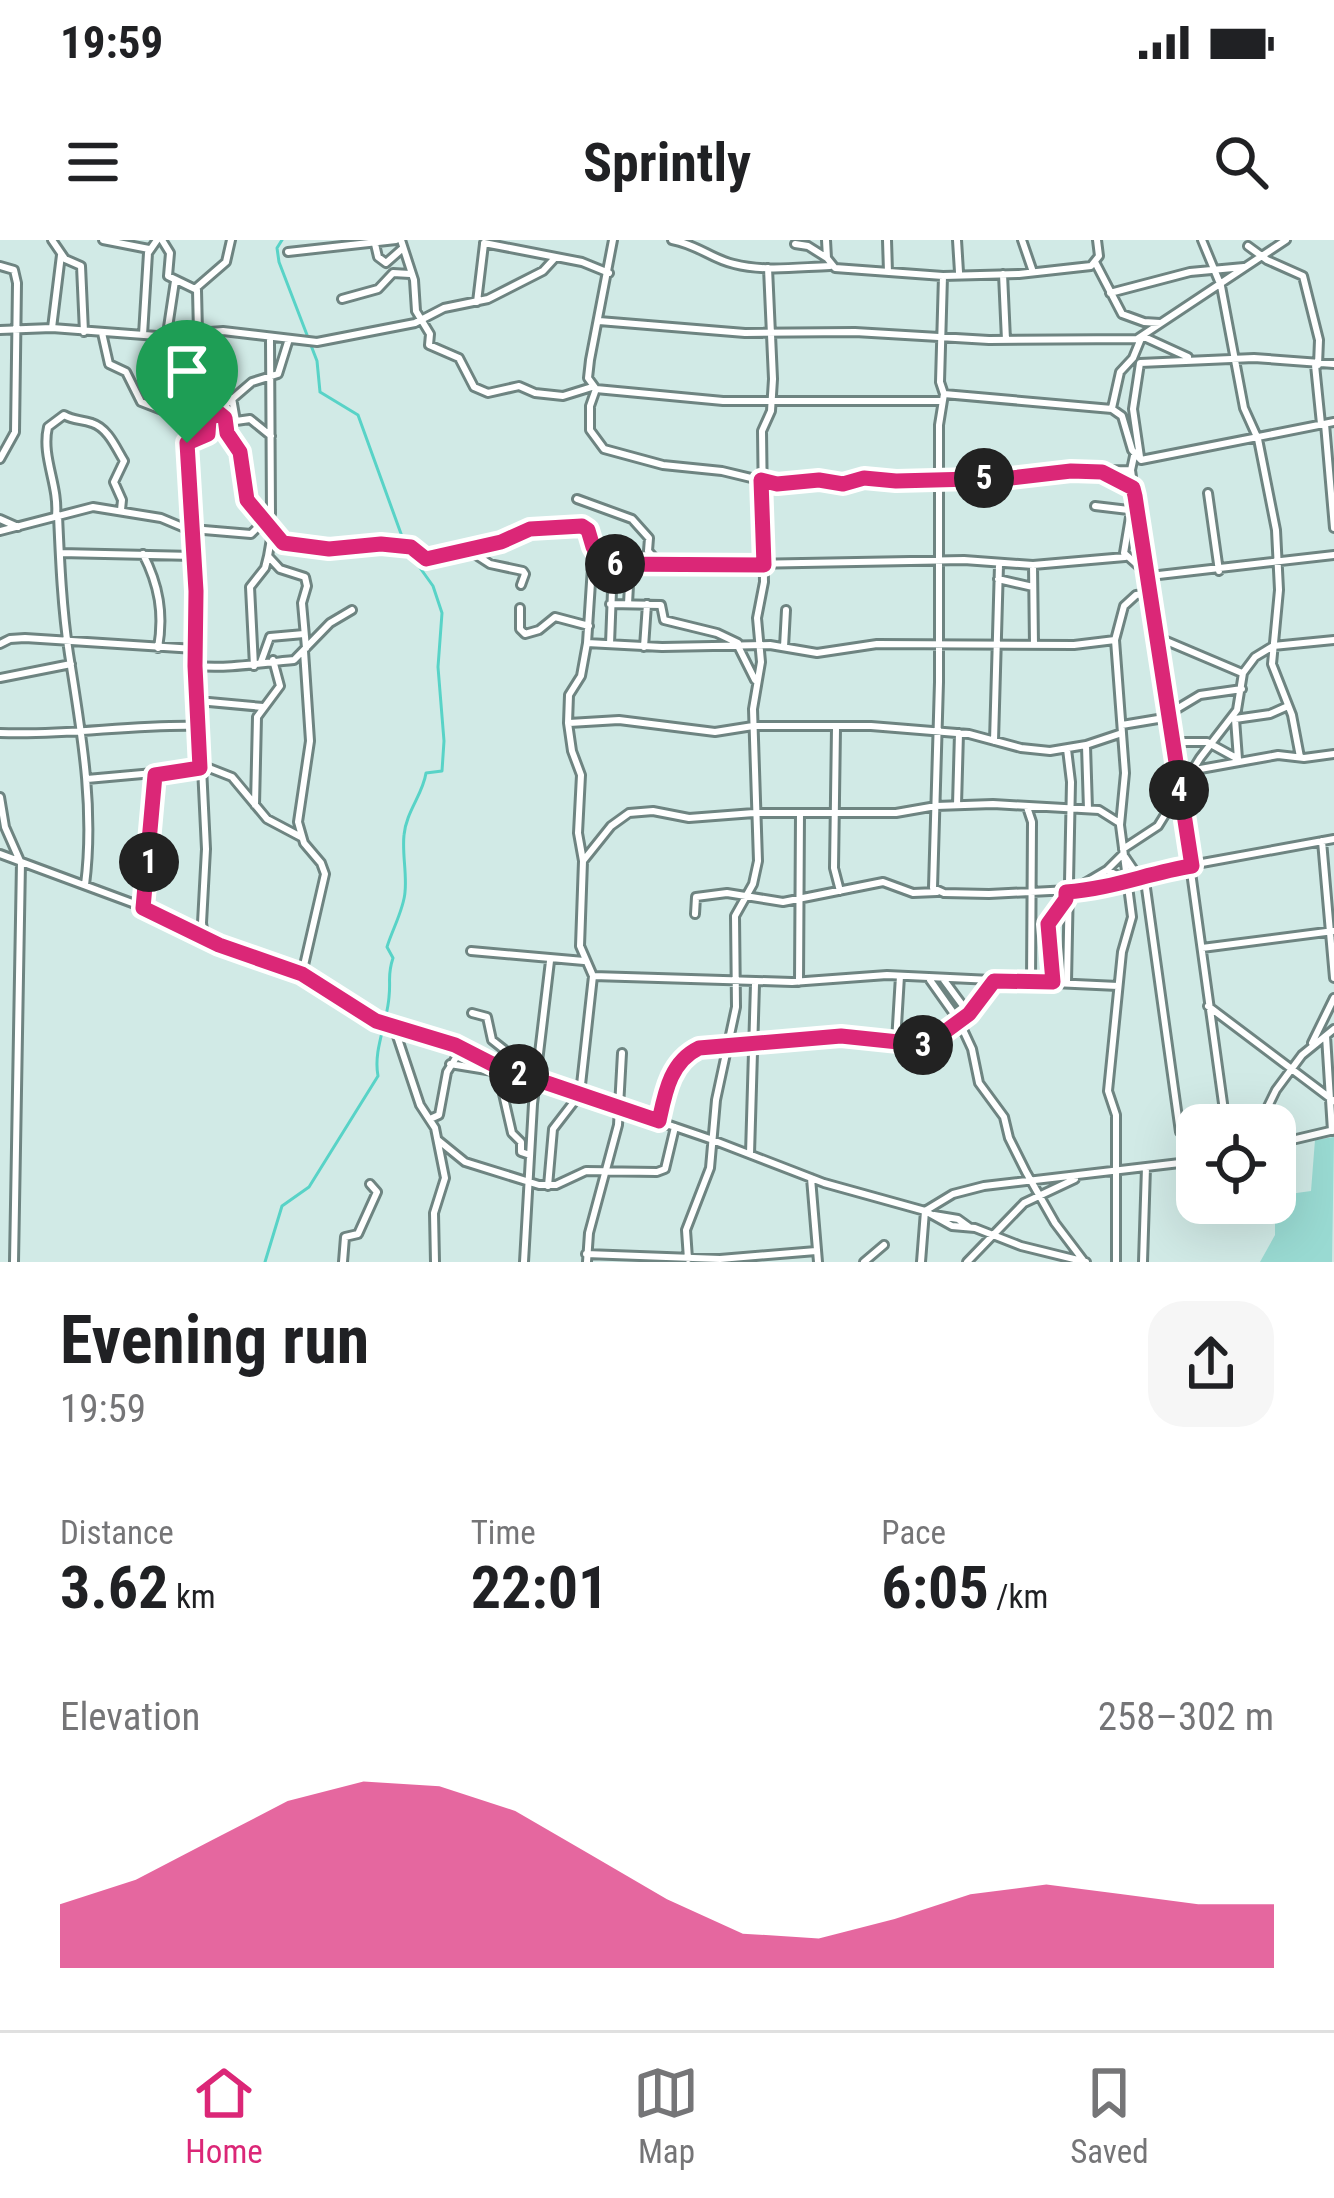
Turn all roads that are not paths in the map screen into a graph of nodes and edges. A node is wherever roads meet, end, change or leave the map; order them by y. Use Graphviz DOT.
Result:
graph roads {
  1 [pos="52,240"];
  2 [pos="103,240"];
  3 [pos="160,240"];
  4 [pos="231,240"];
  5 [pos="613,240"];
  6 [pos="672,240"];
  7 [pos="826,240"];
  8 [pos="886,240"];
  9 [pos="957,240"];
  10 [pos="1022,240"];
  11 [pos="1097,240"];
  12 [pos="1202,240"];
  13 [pos="1286,240"];
  14 [pos="484,241"];
  15 [pos="400,242"];
  16 [pos="375,244"];
  17 [pos="795,244"];
  18 [pos="1248,246"];
  19 [pos="149,249"];
  20 [pos="288,252"];
  21 [pos="61,255"];
  22 [pos="1263,256"];
  23 [pos="554,259"];
  24 [pos="829,262"];
  25 [pos="1096,262"];
  26 [pos="0,266"];
  27 [pos="1248,267"];
  28 [pos="768,268"];
  29 [pos="1212,269"];
  30 [pos="888,272"];
  31 [pos="1033,272"];
  32 [pos="609,273"];
  33 [pos="410,274"];
  34 [pos="959,274"];
  35 [pos="1004,274"];
  36 [pos="944,276"];
  37 [pos="175,281"];
  38 [pos="1220,286"];
  39 [pos="195,288"];
  40 [pos="1110,293"];
  41 [pos="342,299"];
  42 [pos="477,302"];
  43 [pos="421,320"];
  44 [pos="599,321"];
  45 [pos="1160,323"];
  46 [pos="52,328"];
  47 [pos="17,329"];
  48 [pos="0,330"];
  49 [pos="84,332"];
  50 [pos="194,333"];
  51 [pos="769,333"];
  52 [pos="102,334"];
  53 [pos="166,334"];
  54 [pos="143,335"];
  55 [pos="1142,336"];
  56 [pos="941,337"];
  57 [pos="270,339"];
  58 [pos="1006,340"];
  59 [pos="289,341"];
  60 [pos="1191,358"];
  61 [pos="1234,358"];
  62 [pos="1334,364"];
  63 [pos="1316,365"];
  64 [pos="271,376"];
  65 [pos="594,388"];
  66 [pos="232,398"];
  67 [pos="943,398"];
  68 [pos="772,402"];
  69 [pos="1112,409"];
  70 [pos="219,413"];
  71 [pos="185,419"];
  72 [pos="1327,423"];
  73 [pos="271,436"];
  74 [pos="1258,439"];
  75 [pos="187,443"];
  76 [pos="1137,458"];
  77 [pos="0,459"];
  78 [pos="1131,470"];
  79 [pos="1102,472"];
  80 [pos="941,479"];
  81 [pos="761,480"];
  82 [pos="1133,488"];
  83 [pos="1208,493"];
  84 [pos="577,499"];
  85 [pos="1095,506"];
  86 [pos="121,511"];
  87 [pos="1137,511"];
  88 [pos="57,515"];
  89 [pos="0,519"];
  90 [pos="262,521"];
  91 [pos="18,527"];
  92 [pos="1334,528"];
  93 [pos="192,530"];
  94 [pos="0,531"];
  95 [pos="273,535"];
  96 [pos="469,549"];
  97 [pos="60,553"];
  98 [pos="143,554"];
  99 [pos="1334,555"];
  100 [pos="194,556"];
  101 [pos="268,556"];
  102 [pos="1126,557"];
  103 [pos="940,562"];
  104 [pos="1279,563"];
  105 [pos="609,564"];
  106 [pos="630,564"];
  107 [pos="660,564"];
  108 [pos="764,565"];
  109 [pos="999,565"];
  110 [pos="1033,565"];
  111 [pos="1220,571"];
  112 [pos="1148,573"];
  113 [pos="998,579"];
  114 [pos="521,585"];
  115 [pos="591,586"];
  116 [pos="611,587"];
  117 [pos="1033,587"];
  118 [pos="1152,593"];
  119 [pos="610,604"];
  120 [pos="628,604"];
  121 [pos="647,604"];
  122 [pos="520,608"];
  123 [pos="352,610"];
  124 [pos="786,610"];
  125 [pos="589,626"];
  126 [pos="304,634"];
  127 [pos="1157,637"];
  128 [pos="1115,640"];
  129 [pos="1334,640"];
  130 [pos="68,641"];
  131 [pos="587,643"];
  132 [pos="938,643"];
  133 [pos="0,644"];
  134 [pos="610,644"];
  135 [pos="995,644"];
  136 [pos="739,645"];
  137 [pos="759,645"];
  138 [pos="1034,645"];
  139 [pos="644,646"];
  140 [pos="784,646"];
  141 [pos="1273,646"];
  142 [pos="158,648"];
  143 [pos="195,649"];
  144 [pos="305,649"];
  145 [pos="273,660"];
  146 [pos="71,664"];
  147 [pos="258,664"];
  148 [pos="195,666"];
  149 [pos="1243,673"];
  150 [pos="0,678"];
  151 [pos="755,680"];
  152 [pos="1242,689"];
  153 [pos="198,701"];
  154 [pos="263,706"];
  155 [pos="1288,706"];
  156 [pos="1170,715"];
  157 [pos="1235,716"];
  158 [pos="568,723"];
  159 [pos="199,726"];
  160 [pos="753,726"];
  161 [pos="836,726"];
  162 [pos="1122,729"];
  163 [pos="0,733"];
  164 [pos="81,733"];
  165 [pos="959,733"];
  166 [pos="937,734"];
  167 [pos="994,741"];
  168 [pos="1173,742"];
  169 [pos="1211,744"];
  170 [pos="1086,745"];
  171 [pos="1067,749"];
  172 [pos="1334,754"];
  173 [pos="1300,758"];
  174 [pos="1239,761"];
  175 [pos="200,768"];
  176 [pos="1192,771"];
  177 [pos="1177,774"];
  178 [pos="155,775"];
  179 [pos="87,779"];
  180 [pos="1179,789"];
  181 [pos="0,797"];
  182 [pos="936,806"];
  183 [pos="957,806"];
  184 [pos="1027,807"];
  185 [pos="254,808"];
  186 [pos="1067,808"];
  187 [pos="1088,809"];
  188 [pos="754,813"];
  189 [pos="800,813"];
  190 [pos="834,813"];
  191 [pos="1120,825"];
  192 [pos="301,837"];
  193 [pos="1334,839"];
  194 [pos="1322,842"];
  195 [pos="1123,851"];
  196 [pos="0,854"];
  197 [pos="583,861"];
  198 [pos="21,862"];
  199 [pos="1192,866"];
  200 [pos="1106,870"];
  201 [pos="1140,877"];
  202 [pos="1125,882"];
  203 [pos="85,885"];
  204 [pos="840,891"];
  205 [pos="937,892"];
  206 [pos="1031,894"];
  207 [pos="1068,894"];
  208 [pos="746,895"];
  209 [pos="800,897"];
  210 [pos="143,908"];
  211 [pos="695,914"];
  212 [pos="202,923"];
  213 [pos="193,932"];
  214 [pos="1331,932"];
  215 [pos="204,936"];
  216 [pos="1202,948"];
  217 [pos="471,951"];
  218 [pos="550,961"];
  219 [pos="584,961"];
  220 [pos="1120,965"];
  221 [pos="302,974"];
  222 [pos="592,976"];
  223 [pos="900,976"];
  224 [pos="1334,978"];
  225 [pos="930,980"];
  226 [pos="944,980"];
  227 [pos="994,981"];
  228 [pos="739,982"];
  229 [pos="754,982"];
  230 [pos="799,982"];
  231 [pos="1053,982"];
  232 [pos="1067,982"];
  233 [pos="1031,983"];
  234 [pos="1105,983"];
  235 [pos="1118,986"];
  236 [pos="1334,998"];
  237 [pos="1208,1006"];
  238 [pos="1328,1012"];
  239 [pos="472,1013"];
  240 [pos="969,1014"];
  241 [pos="959,1021"];
  242 [pos="388,1023"];
  243 [pos="1329,1033"];
  244 [pos="754,1041"];
  245 [pos="896,1042"];
  246 [pos="729,1045"];
  247 [pos="1311,1047"];
  248 [pos="462,1048"];
  249 [pos="622,1053"];
  250 [pos="450,1064"];
  251 [pos="1293,1067"];
  252 [pos="512,1071"];
  253 [pos="498,1072"];
  254 [pos="538,1080"];
  255 [pos="580,1094"];
  256 [pos="1331,1098"];
  257 [pos="1176,1104"];
  258 [pos="1223,1104"];
  259 [pos="1271,1104"];
  260 [pos="620,1108"];
  261 [pos="430,1118"];
  262 [pos="659,1121"];
  263 [pos="675,1126"];
  264 [pos="1333,1131"];
  265 [pos="438,1139"];
  266 [pos="710,1139"];
  267 [pos="1296,1139"];
  268 [pos="750,1154"];
  269 [pos="530,1155"];
  270 [pos="1176,1164"];
  271 [pos="1117,1168"];
  272 [pos="1146,1168"];
  273 [pos="607,1171"];
  274 [pos="1084,1175"];
  275 [pos="811,1178"];
  276 [pos="1032,1181"];
  277 [pos="527,1183"];
  278 [pos="370,1184"];
  279 [pos="548,1186"];
  280 [pos="1040,1196"];
  281 [pos="928,1212"];
  282 [pos="992,1233"];
  283 [pos="884,1245"];
  284 [pos="816,1251"];
  285 [pos="586,1258"];
  286 [pos="688,1259"];
  287 [pos="1084,1261"];
  288 [pos="14,1262"];
  289 [pos="346,1262"];
  290 [pos="435,1262"];
  291 [pos="524,1262"];
  292 [pos="818,1262"];
  293 [pos="864,1262"];
  294 [pos="921,1262"];
  295 [pos="967,1262"];
  296 [pos="1116,1262"];
  297 [pos="1143,1262"];
  1 -- 21 [label="street"];
  2 -- 19 [label="street"];
  3 -- 19 [label="street"];
  3 -- 37 [label="street"];
  4 -- 39 [label="street"];
  5 -- 32 [label="street"];
  6 -- 28 [label="street"];
  7 -- 24 [label="street"];
  8 -- 30 [label="street"];
  9 -- 34 [label="street"];
  10 -- 31 [label="street"];
  11 -- 25 [label="street"];
  12 -- 29 [label="street"];
  13 -- 22 [label="street"];
  14 -- 23 [label="street"];
  14 -- 42 [label="street"];
  15 -- 16 [label="street"];
  15 -- 16 [label="street"];
  15 -- 33 [label="street"];
  16 -- 20 [label="street"];
  17 -- 24 [label="street"];
  18 -- 22 [label="street"];
  19 -- 54 [label="street"];
  21 -- 46 [label="street"];
  21 -- 49 [label="street"];
  22 -- 27 [label="street"];
  22 -- 63 [label="street"];
  23 -- 32 [label="street"];
  23 -- 42 [label="street"];
  24 -- 28 [label="street"];
  24 -- 30 [label="street"];
  25 -- 31 [label="street"];
  25 -- 40 [label="street"];
  26 -- 47 [label="street"];
  27 -- 29 [label="street"];
  27 -- 38 [label="street"];
  28 -- 51 [label="street"];
  29 -- 38 [label="street"];
  29 -- 40 [label="street"];
  30 -- 36 [label="street"];
  31 -- 35 [label="street"];
  32 -- 44 [label="street"];
  33 -- 41 [label="street"];
  33 -- 43 [label="street"];
  34 -- 35 [label="street"];
  34 -- 36 [label="street"];
  35 -- 58 [label="street"];
  36 -- 56 [label="street"];
  37 -- 39 [label="street"];
  37 -- 53 [label="street"];
  38 -- 45 [label="street"];
  38 -- 61 [label="street"];
  39 -- 50 [label="street"];
  40 -- 45 [label="street"];
  42 -- 43 [label="street"];
  43 -- 59 [label="street"];
  43 -- 65 [label="street"];
  44 -- 51 [label="street"];
  44 -- 65 [label="street"];
  45 -- 55 [label="street"];
  46 -- 47 [label="street"];
  46 -- 49 [label="street"];
  47 -- 48 [label="street"];
  47 -- 77 [label="street"];
  49 -- 52 [label="street"];
  50 -- 53 [label="street"];
  50 -- 57 [label="street"];
  50 -- 71 [label="street"];
  51 -- 56 [label="street"];
  51 -- 68 [label="street"];
  52 -- 54 [label="street"];
  52 -- 71 [label="street"];
  53 -- 54 [label="street"];
  55 -- 58 [label="street"];
  55 -- 60 [label="street"];
  55 -- 69 [label="street"];
  56 -- 58 [label="street"];
  56 -- 67 [label="street"];
  57 -- 59 [label="street"];
  57 -- 64 [label="street"];
  59 -- 64 [label="street"];
  60 -- 61 [label="street"];
  60 -- 76 [label="street"];
  61 -- 63 [label="street"];
  61 -- 74 [label="street"];
  62 -- 63 [label="street"];
  63 -- 72 [label="street"];
  64 -- 66 [label="street"];
  64 -- 73 [label="street"];
  65 -- 68 [label="street"];
  65 -- 81 [label="street"];
  66 -- 70 [label="street"];
  66 -- 73 [label="street"];
  67 -- 68 [label="street"];
  67 -- 69 [label="street"];
  67 -- 80 [label="street"];
  68 -- 81 [label="street"];
  69 -- 76 [label="street"];
  70 -- 75 [label="street"];
  70 -- 90 [label="street"];
  71 -- 75 [label="street"];
  72 -- 74 [label="street"];
  72 -- 92 [label="street"];
  73 -- 90 [label="street"];
  74 -- 76 [label="street"];
  74 -- 104 [label="street"];
  75 -- 93 [label="street"];
  76 -- 78 [label="street"];
  78 -- 79 [label="street"];
  78 -- 82 [label="street"];
  79 -- 80 [label="street"];
  79 -- 82 [label="street"];
  80 -- 81 [label="street"];
  80 -- 103 [label="street"];
  81 -- 108 [label="street"];
  82 -- 87 [label="street"];
  83 -- 111 [label="street"];
  84 -- 107 [label="street"];
  85 -- 87 [label="street"];
  86 -- 88 [label="street"];
  86 -- 88 [label="street"];
  86 -- 93 [label="street"];
  87 -- 102 [label="street"];
  87 -- 112 [label="street"];
  88 -- 91 [label="street"];
  88 -- 97 [label="street"];
  89 -- 91 [label="street"];
  90 -- 93 [label="street"];
  90 -- 95 [label="street"];
  91 -- 94 [label="street"];
  93 -- 100 [label="street"];
  95 -- 96 [label="street"];
  95 -- 101 [label="street"];
  96 -- 105 [label="street"];
  96 -- 114 [label="street"];
  97 -- 98 [label="street"];
  97 -- 130 [label="street"];
  98 -- 100 [label="street"];
  98 -- 142 [label="street"];
  99 -- 104 [label="street"];
  100 -- 143 [label="street"];
  101 -- 126 [label="street"];
  101 -- 147 [label="street"];
  102 -- 110 [label="street"];
  102 -- 112 [label="street"];
  103 -- 108 [label="street"];
  103 -- 109 [label="street"];
  103 -- 132 [label="street"];
  104 -- 111 [label="street"];
  104 -- 141 [label="street"];
  105 -- 106 [label="street"];
  105 -- 115 [label="street"];
  105 -- 116 [label="street"];
  106 -- 107 [label="street"];
  106 -- 120 [label="street"];
  107 -- 108 [label="street"];
  108 -- 137 [label="street"];
  109 -- 110 [label="street"];
  109 -- 113 [label="street"];
  110 -- 117 [label="street"];
  111 -- 112 [label="street"];
  112 -- 118 [label="street"];
  113 -- 117 [label="street"];
  113 -- 135 [label="street"];
  115 -- 116 [label="street"];
  115 -- 125 [label="street"];
  116 -- 119 [label="street"];
  117 -- 138 [label="street"];
  118 -- 127 [label="street"];
  118 -- 128 [label="street"];
  119 -- 120 [label="street"];
  119 -- 134 [label="street"];
  120 -- 121 [label="street"];
  121 -- 136 [label="street"];
  121 -- 139 [label="street"];
  122 -- 125 [label="street"];
  123 -- 144 [label="street"];
  124 -- 140 [label="street"];
  125 -- 131 [label="street"];
  126 -- 144 [label="street"];
  126 -- 147 [label="street"];
  127 -- 149 [label="street"];
  127 -- 156 [label="street"];
  128 -- 138 [label="street"];
  128 -- 162 [label="street"];
  129 -- 141 [label="street"];
  130 -- 133 [label="street"];
  130 -- 142 [label="street"];
  130 -- 146 [label="street"];
  131 -- 134 [label="street"];
  131 -- 158 [label="street"];
  132 -- 135 [label="street"];
  132 -- 140 [label="street"];
  132 -- 166 [label="street"];
  134 -- 139 [label="street"];
  135 -- 138 [label="street"];
  135 -- 167 [label="street"];
  136 -- 137 [label="street"];
  136 -- 139 [label="street"];
  136 -- 151 [label="street"];
  137 -- 140 [label="street"];
  137 -- 151 [label="street"];
  141 -- 149 [label="street"];
  141 -- 155 [label="street"];
  142 -- 143 [label="street"];
  143 -- 148 [label="street"];
  144 -- 145 [label="street"];
  144 -- 192 [label="street"];
  145 -- 147 [label="street"];
  145 -- 154 [label="street"];
  146 -- 150 [label="street"];
  146 -- 164 [label="street"];
  147 -- 148 [label="street"];
  148 -- 153 [label="street"];
  149 -- 152 [label="street"];
  151 -- 160 [label="street"];
  152 -- 156 [label="street"];
  152 -- 157 [label="street"];
  153 -- 154 [label="street"];
  153 -- 159 [label="street"];
  154 -- 185 [label="street"];
  155 -- 157 [label="street"];
  155 -- 173 [label="street"];
  156 -- 162 [label="street"];
  156 -- 168 [label="street"];
  157 -- 169 [label="street"];
  157 -- 174 [label="street"];
  158 -- 160 [label="street"];
  158 -- 197 [label="street"];
  159 -- 164 [label="street"];
  159 -- 175 [label="street"];
  160 -- 161 [label="street"];
  160 -- 188 [label="street"];
  161 -- 166 [label="street"];
  161 -- 190 [label="street"];
  162 -- 170 [label="street"];
  162 -- 191 [label="street"];
  163 -- 164 [label="street"];
  164 -- 179 [label="street"];
  165 -- 166 [label="street"];
  165 -- 167 [label="street"];
  165 -- 183 [label="street"];
  166 -- 182 [label="street"];
  167 -- 171 [label="street"];
  168 -- 169 [label="street"];
  168 -- 177 [label="street"];
  169 -- 174 [label="street"];
  169 -- 176 [label="street"];
  170 -- 171 [label="street"];
  170 -- 187 [label="street"];
  171 -- 186 [label="street"];
  172 -- 173 [label="street"];
  173 -- 174 [label="street"];
  174 -- 176 [label="street"];
  175 -- 178 [label="street"];
  175 -- 185 [label="street"];
  175 -- 212 [label="street"];
  176 -- 177 [label="street"];
  176 -- 180 [label="street"];
  177 -- 180 [label="street"];
  178 -- 179 [label="street"];
  178 -- 210 [label="street"];
  179 -- 203 [label="street"];
  180 -- 195 [label="street"];
  180 -- 199 [label="street"];
  181 -- 198 [label="street"];
  182 -- 183 [label="street"];
  182 -- 190 [label="street"];
  182 -- 205 [label="street"];
  183 -- 184 [label="street"];
  184 -- 186 [label="street"];
  184 -- 206 [label="street"];
  185 -- 192 [label="street"];
  186 -- 187 [label="street"];
  186 -- 207 [label="street"];
  187 -- 191 [label="street"];
  188 -- 189 [label="street"];
  188 -- 197 [label="street"];
  188 -- 208 [label="street"];
  189 -- 190 [label="street"];
  189 -- 209 [label="street"];
  190 -- 204 [label="street"];
  191 -- 195 [label="street"];
  192 -- 221 [label="street"];
  193 -- 194 [label="street"];
  194 -- 199 [label="street"];
  194 -- 214 [label="street"];
  195 -- 200 [label="street"];
  195 -- 201 [label="street"];
  195 -- 202 [label="street"];
  196 -- 198 [label="street"];
  197 -- 219 [label="street"];
  198 -- 203 [label="street"];
  198 -- 288 [label="street"];
  199 -- 201 [label="street"];
  199 -- 216 [label="street"];
  200 -- 202 [label="street"];
  200 -- 207 [label="street"];
  201 -- 202 [label="street"];
  201 -- 257 [label="street"];
  202 -- 207 [label="street"];
  202 -- 220 [label="street"];
  203 -- 210 [label="street"];
  204 -- 205 [label="street"];
  204 -- 209 [label="street"];
  205 -- 206 [label="street"];
  206 -- 207 [label="street"];
  206 -- 233 [label="street"];
  207 -- 231 [label="street"];
  207 -- 232 [label="street"];
  208 -- 209 [label="street"];
  208 -- 211 [label="street"];
  208 -- 228 [label="street"];
  209 -- 230 [label="street"];
  210 -- 213 [label="street"];
  212 -- 213 [label="street"];
  212 -- 215 [label="street"];
  213 -- 215 [label="street"];
  214 -- 216 [label="street"];
  214 -- 224 [label="street"];
  215 -- 221 [label="street"];
  216 -- 237 [label="street"];
  217 -- 218 [label="street"];
  218 -- 219 [label="street"];
  218 -- 254 [label="street"];
  219 -- 222 [label="street"];
  220 -- 234 [label="street"];
  220 -- 235 [label="street"];
  221 -- 242 [label="street"];
  222 -- 228 [label="street"];
  222 -- 255 [label="street"];
  223 -- 225 [label="street"];
  223 -- 230 [label="street"];
  223 -- 245 [label="street"];
  225 -- 226 [label="street"];
  225 -- 241 [label="street"];
  226 -- 227 [label="street"];
  226 -- 240 [label="street"];
  227 -- 233 [label="street"];
  227 -- 240 [label="street"];
  228 -- 229 [label="street"];
  228 -- 246 [label="street"];
  229 -- 230 [label="street"];
  229 -- 244 [label="street"];
  231 -- 232 [label="street"];
  231 -- 233 [label="street"];
  232 -- 234 [label="street"];
  234 -- 235 [label="street"];
  235 -- 271 [label="street"];
  236 -- 238 [label="street"];
  237 -- 251 [label="street"];
  237 -- 258 [label="street"];
  238 -- 243 [label="street"];
  238 -- 247 [label="street"];
  239 -- 252 [label="street"];
  240 -- 241 [label="street"];
  241 -- 245 [label="street"];
  241 -- 276 [label="street"];
  242 -- 248 [label="street"];
  242 -- 261 [label="street"];
  243 -- 247 [label="street"];
  243 -- 256 [label="street"];
  244 -- 245 [label="street"];
  244 -- 246 [label="street"];
  244 -- 268 [label="street"];
  246 -- 262 [label="street"];
  246 -- 266 [label="street"];
  247 -- 251 [label="street"];
  248 -- 250 [label="street"];
  248 -- 252 [label="street"];
  249 -- 260 [label="street"];
  250 -- 253 [label="street"];
  250 -- 261 [label="street"];
  251 -- 256 [label="street"];
  251 -- 259 [label="street"];
  252 -- 253 [label="street"];
  252 -- 254 [label="street"];
  253 -- 269 [label="street"];
  254 -- 255 [label="street"];
  254 -- 269 [label="street"];
  255 -- 260 [label="street"];
  255 -- 279 [label="street"];
  256 -- 264 [label="street"];
  260 -- 262 [label="street"];
  260 -- 273 [label="street"];
  261 -- 265 [label="street"];
  262 -- 263 [label="street"];
  263 -- 266 [label="street"];
  263 -- 273 [label="street"];
  264 -- 267 [label="street"];
  265 -- 277 [label="street"];
  265 -- 290 [label="street"];
  266 -- 268 [label="street"];
  266 -- 286 [label="street"];
  268 -- 275 [label="street"];
  269 -- 277 [label="street"];
  270 -- 272 [label="street"];
  271 -- 272 [label="street"];
  271 -- 274 [label="street"];
  271 -- 296 [label="street"];
  272 -- 297 [label="street"];
  273 -- 279 [label="street"];
  273 -- 285 [label="street"];
  274 -- 276 [label="street"];
  274 -- 280 [label="street"];
  275 -- 281 [label="street"];
  275 -- 284 [label="street"];
  276 -- 280 [label="street"];
  276 -- 281 [label="street"];
  277 -- 279 [label="street"];
  277 -- 291 [label="street"];
  278 -- 289 [label="street"];
  280 -- 282 [label="street"];
  280 -- 287 [label="street"];
  281 -- 282 [label="street"];
  281 -- 294 [label="street"];
  282 -- 287 [label="street"];
  282 -- 295 [label="street"];
  283 -- 293 [label="street"];
  284 -- 286 [label="street"];
  284 -- 292 [label="street"];
  285 -- 286 [label="street"];
}
